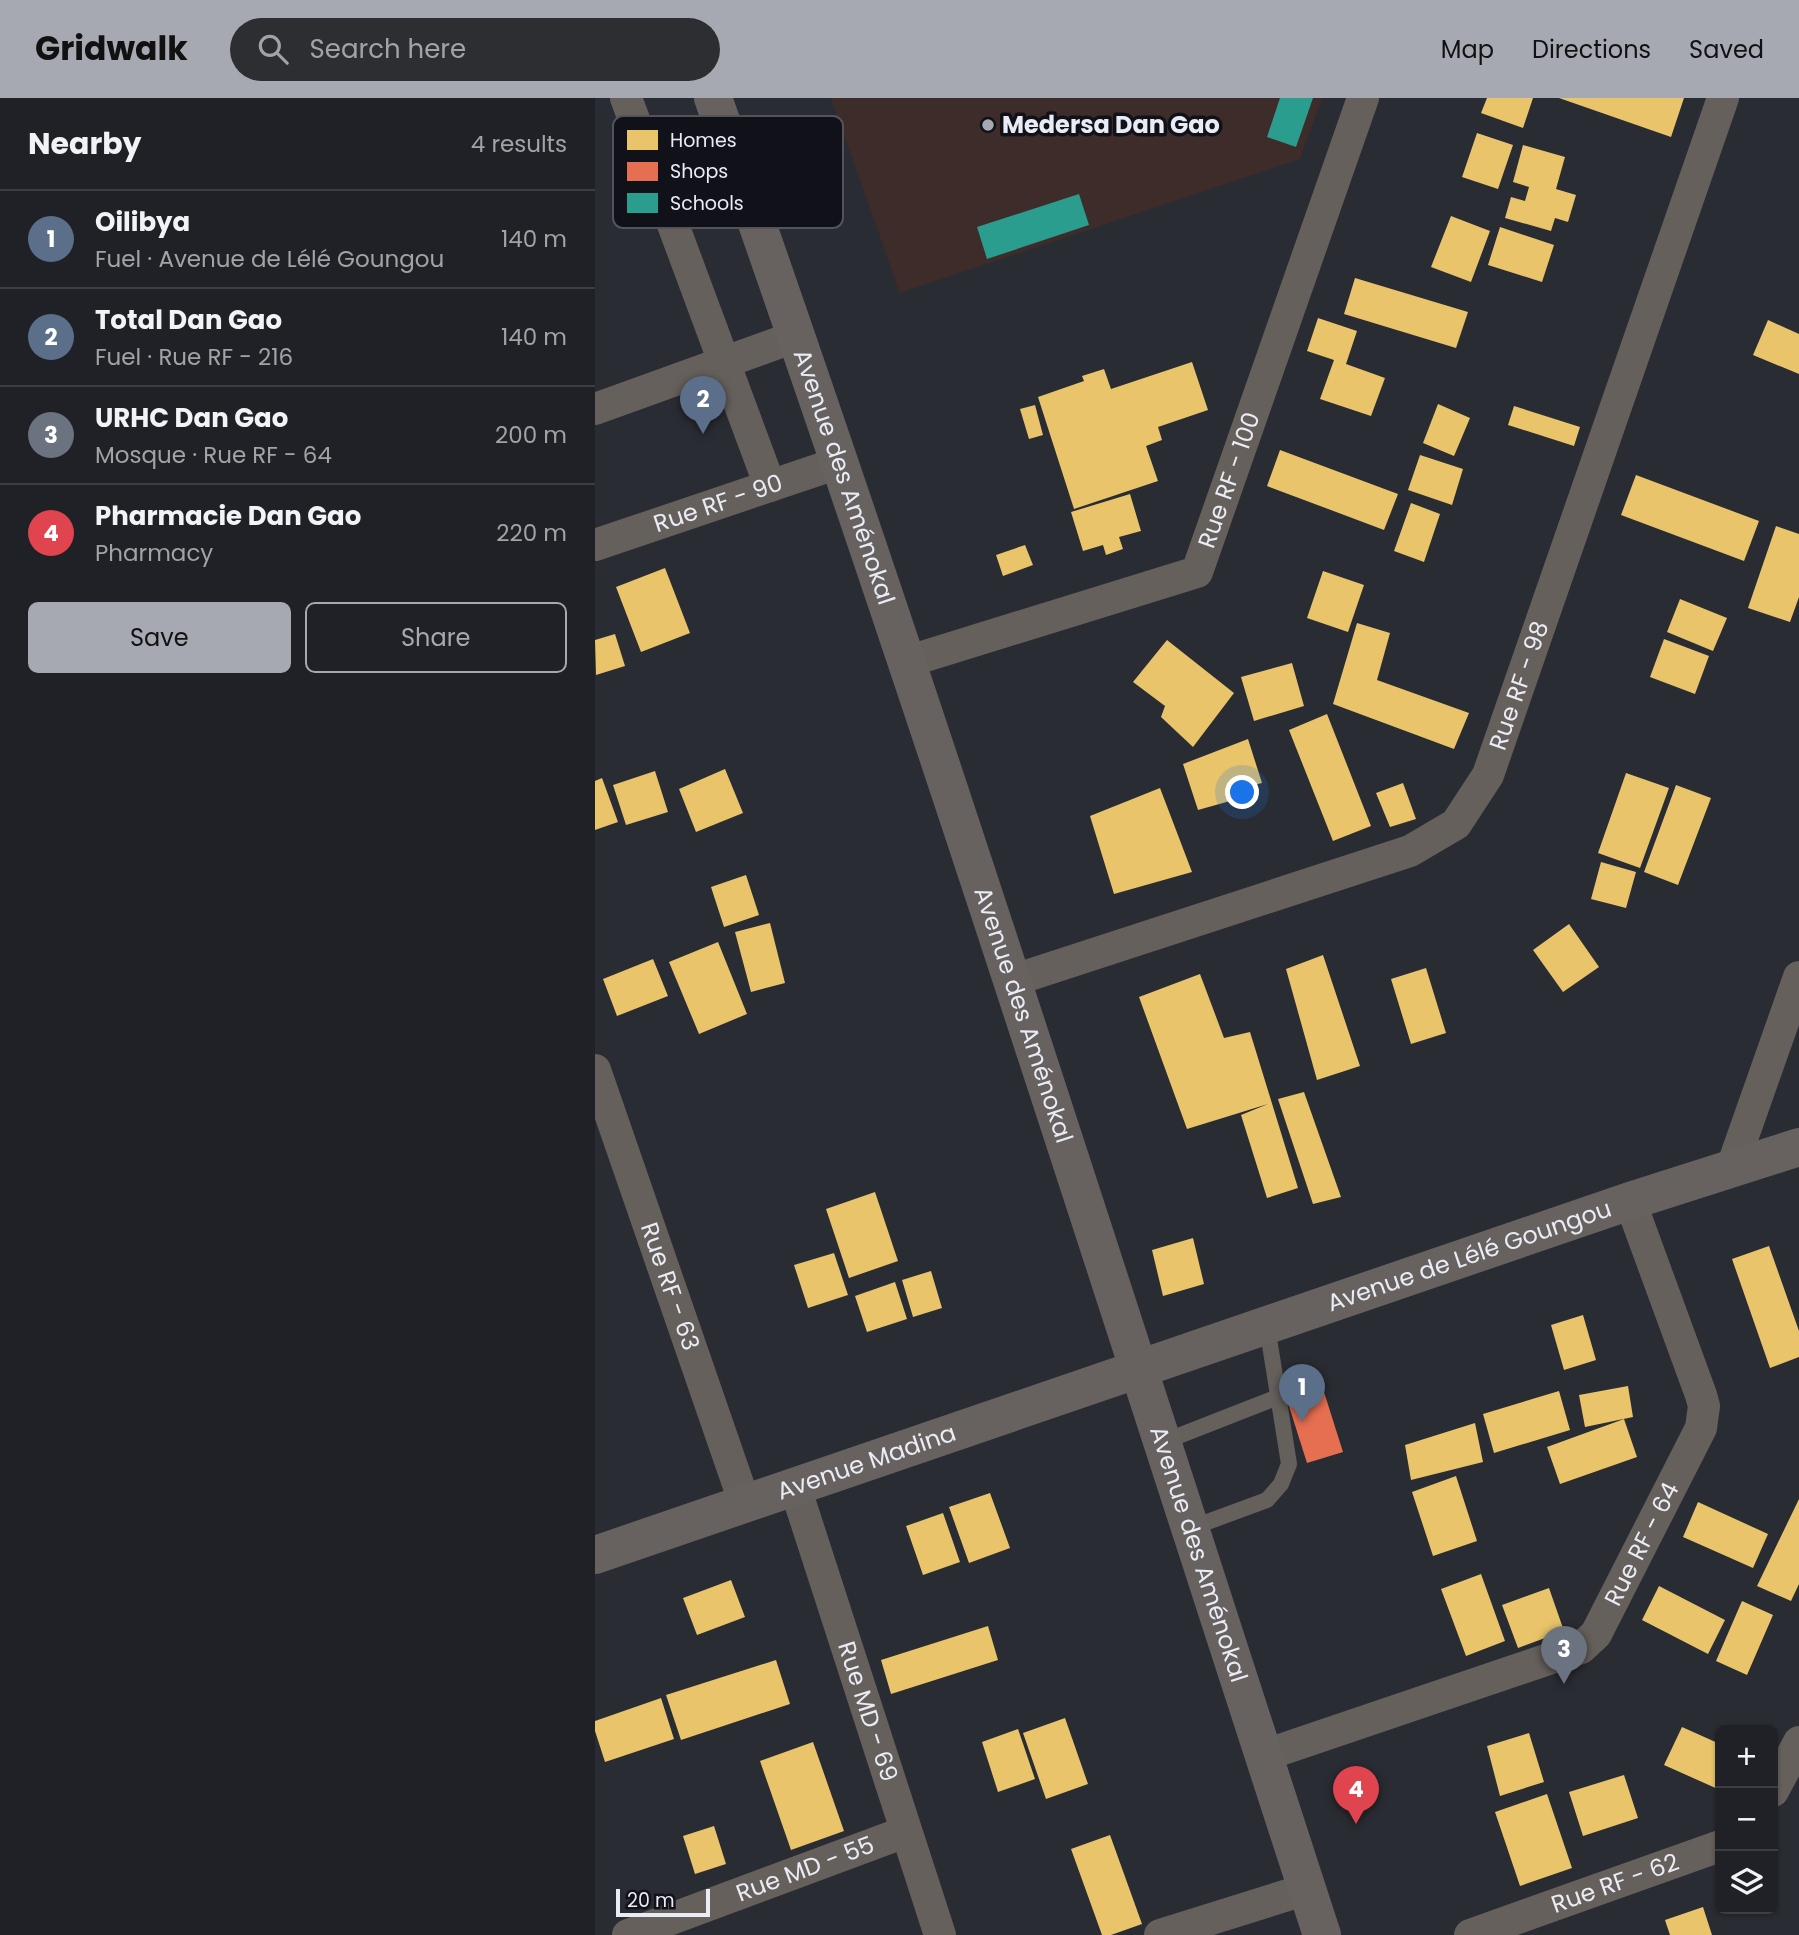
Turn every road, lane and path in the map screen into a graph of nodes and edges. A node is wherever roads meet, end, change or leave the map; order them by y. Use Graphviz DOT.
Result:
graph roads {
  1 [pos="626,98"];
  2 [pos="713,98"];
  3 [pos="1363,98"];
  4 [pos="1723,98"];
  5 [pos="633,116"];
  6 [pos="719,116"];
  7 [pos="674,228"];
  8 [pos="759,228"];
  9 [pos="797,337"];
  10 [pos="724,363"];
  11 [pos="595,409"];
  12 [pos="841,462"];
  13 [pos="769,486"];
  14 [pos="595,545"];
  15 [pos="905,662"];
  16 [pos="1799,977"];
  17 [pos="1014,980"];
  18 [pos="595,1070"];
  19 [pos="1799,1147"];
  20 [pos="1731,1170"];
  21 [pos="1630,1201"];
  22 [pos="1267,1326"];
  23 [pos="1140,1370"];
  24 [pos="1278,1397"];
  25 [pos="1163,1442"];
  26 [pos="795,1487"];
  27 [pos="745,1504"];
  28 [pos="1191,1528"];
  29 [pos="595,1555"];
  30 [pos="1799,1742"];
  31 [pos="1265,1755"];
  32 [pos="1775,1788"];
  33 [pos="905,1832"];
  34 [pos="1715,1848"];
  35 [pos="1307,1889"];
  36 [pos="628,1935"];
  37 [pos="940,1935"];
  38 [pos="1160,1935"];
  39 [pos="1322,1935"];
  40 [pos="1470,1935"];
  1 -- 5 [label="street"];
  2 -- 6 [label="main road, Avenue des Aménokal"];
  3 -- 15 [label="street, Rue RF - 100"];
  4 -- 17 [label="street, Rue RF - 98"];
  7 -- 10 [label="street"];
  8 -- 9 [label="main road, Avenue des Aménokal"];
  9 -- 10 [label="street"];
  9 -- 12 [label="main road, Avenue des Aménokal"];
  10 -- 11 [label="street"];
  10 -- 13 [label="street"];
  12 -- 13 [label="street, Rue RF - 90"];
  12 -- 15 [label="main road, Avenue des Aménokal"];
  13 -- 14 [label="street, Rue RF - 90"];
  15 -- 17 [label="main road, Avenue des Aménokal"];
  16 -- 20 [label="street"];
  17 -- 23 [label="main road, Avenue des Aménokal"];
  18 -- 27 [label="street, Rue RF - 63"];
  19 -- 20 [label="main road, Avenue de Lélé Goungou"];
  20 -- 21 [label="main road, Avenue de Lélé Goungou"];
  21 -- 22 [label="main road, Avenue de Lélé Goungou"];
  21 -- 31 [label="street, Rue RF - 64"];
  22 -- 23 [label="main road, Avenue de Lélé Goungou"];
  22 -- 24 [label="lane"];
  23 -- 25 [label="main road, Avenue des Aménokal"];
  23 -- 26 [label="main road, Avenue Madina"];
  24 -- 25 [label="lane"];
  24 -- 28 [label="lane"];
  25 -- 28 [label="main road, Avenue des Aménokal"];
  26 -- 27 [label="main road, Avenue Madina"];
  26 -- 33 [label="street, Rue MD - 69"];
  27 -- 29 [label="main road, Avenue Madina"];
  28 -- 31 [label="main road, Avenue des Aménokal"];
  30 -- 32 [label="street"];
  31 -- 35 [label="main road, Avenue des Aménokal"];
  33 -- 36 [label="street, Rue MD - 55"];
  33 -- 37 [label="street, Rue MD - 69"];
  34 -- 40 [label="street, Rue RF - 62"];
  35 -- 38 [label="street"];
  35 -- 39 [label="main road, Avenue des Aménokal"];
}
